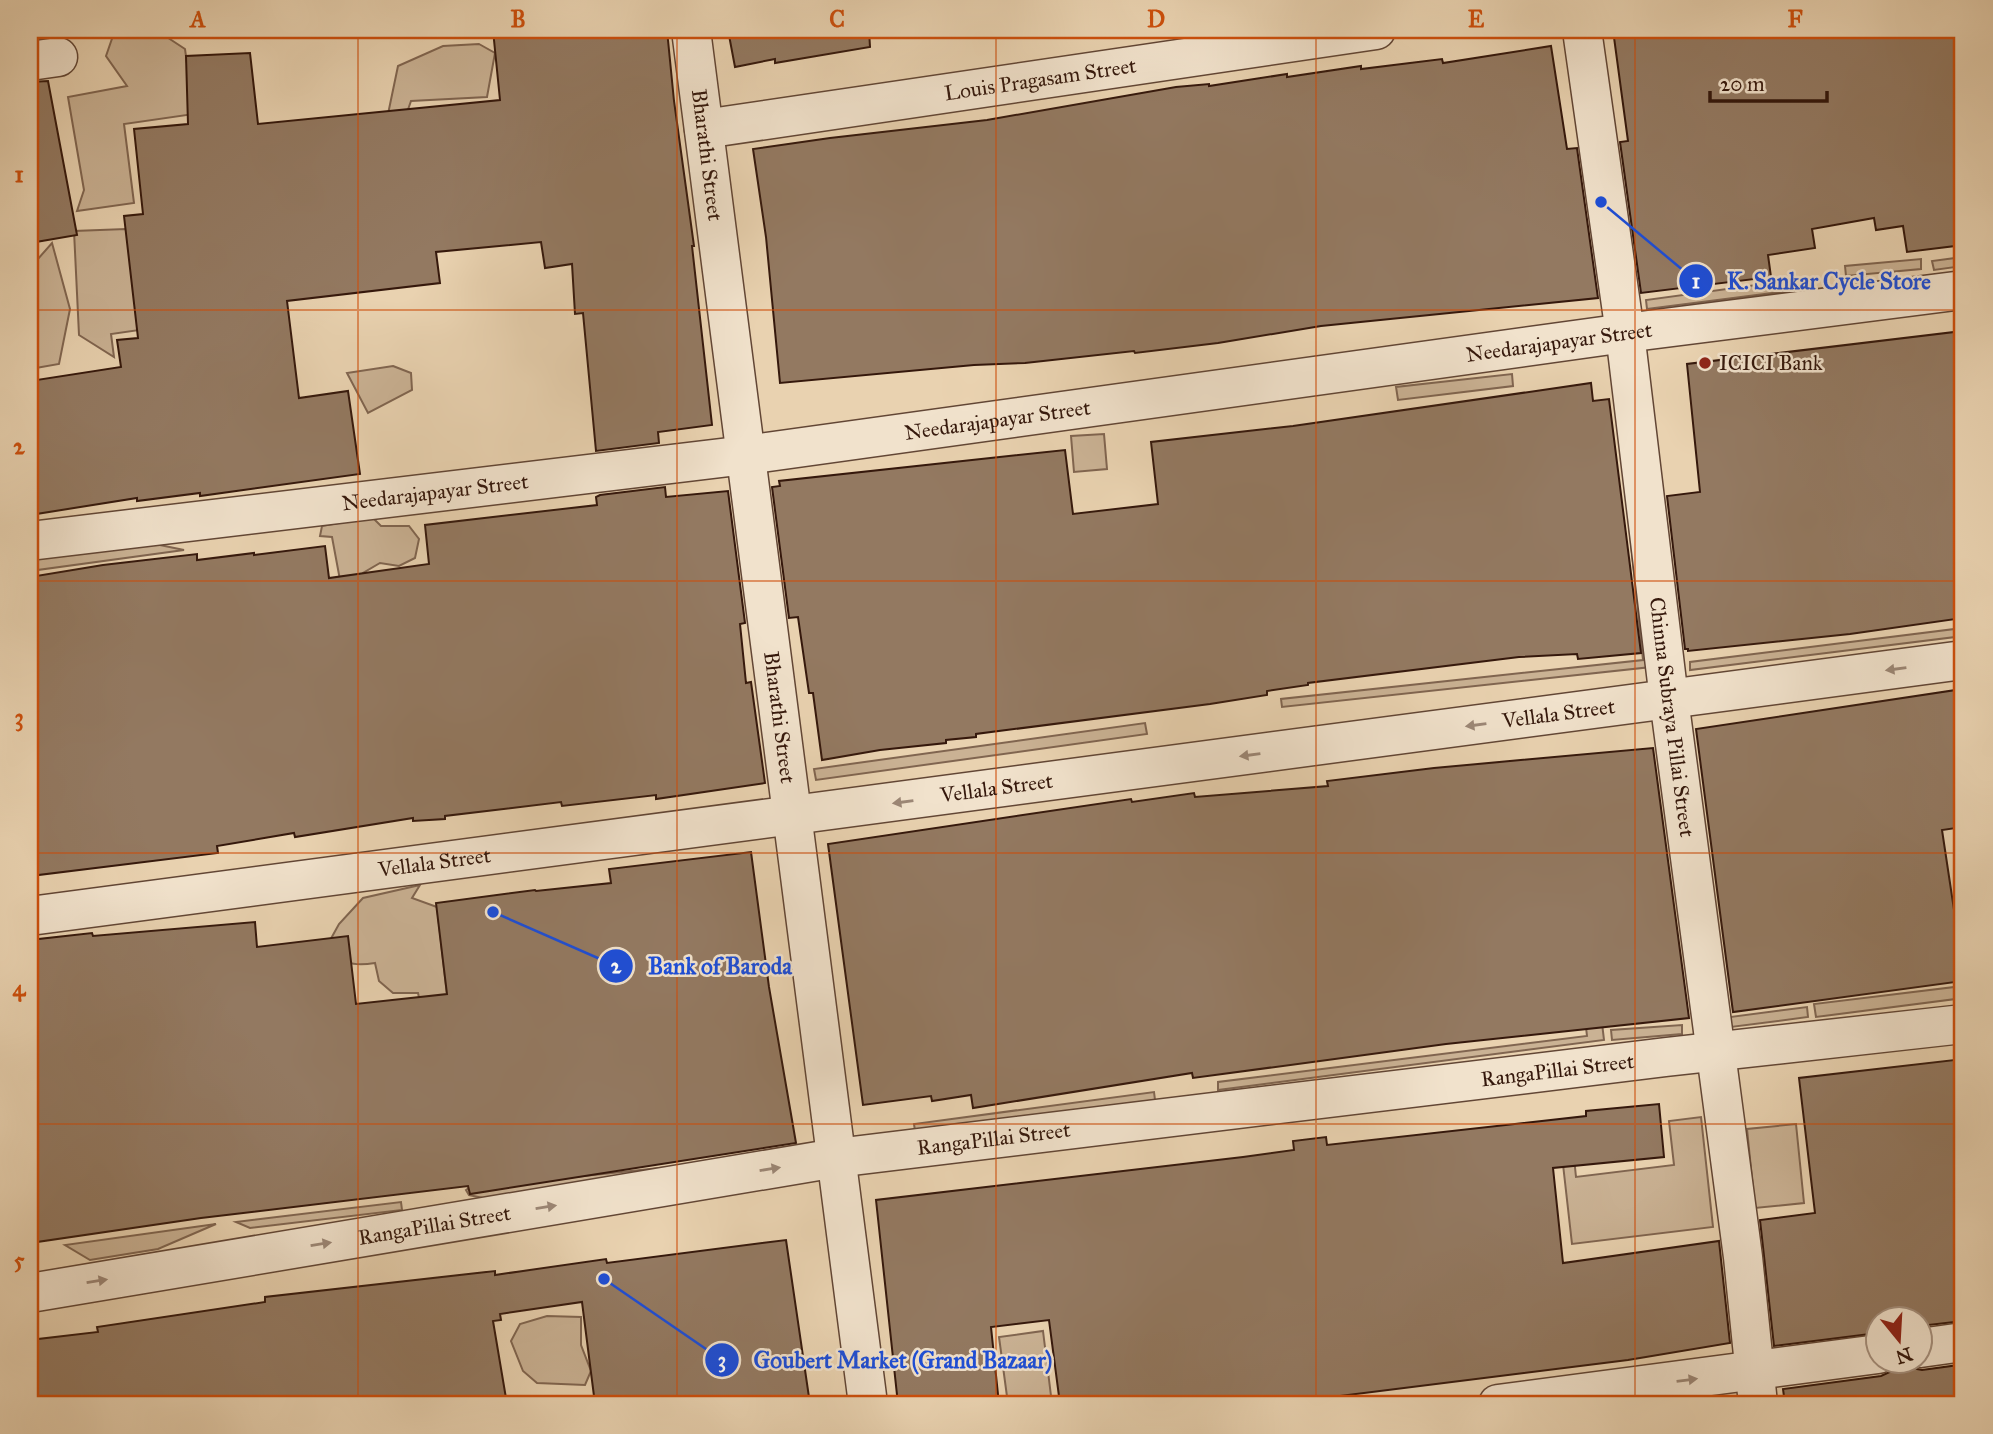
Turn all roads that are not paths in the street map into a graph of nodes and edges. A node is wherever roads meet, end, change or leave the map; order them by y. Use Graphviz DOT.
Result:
graph roads {
  1 [pos="691,30"];
  2 [pos="1376,30"];
  3 [pos="1582,30"];
  4 [pos="704,129"];
  5 [pos="1963,290"];
  6 [pos="1625,333"];
  7 [pos="746,455"];
  8 [pos="30,541"];
  9 [pos="1963,660"];
  10 [pos="1669,699"];
  11 [pos="791,817"];
  12 [pos="30,916"];
  13 [pos="1963,1024"];
  14 [pos="1715,1051"];
  15 [pos="836,1158"];
  16 [pos="30,1293"];
  17 [pos="1963,1342"];
  18 [pos="1934,1346"];
  19 [pos="1864,1358"];
  20 [pos="1756,1388"];
  21 [pos="869,1404"];
  22 [pos="1498,1404"];
  1 -- 4 [label="street, Bharathi Street"];
  2 -- 4 [label="street, Louis Pragasam Street"];
  3 -- 6 [label="street, Chinna Subraya Pillai Street"];
  4 -- 7 [label="street, Bharathi Street"];
  5 -- 6 [label="street, Needarajapayar Street"];
  6 -- 7 [label="street, Needarajapayar Street"];
  6 -- 10 [label="street, Chinna Subraya Pillai Street"];
  7 -- 8 [label="street, Needarajapayar Street"];
  7 -- 11 [label="street, Bharathi Street"];
  9 -- 10 [label="street, Vellala Street, one-way"];
  10 -- 11 [label="street, Vellala Street, one-way"];
  10 -- 14 [label="street, Chinna Subraya Pillai Street"];
  11 -- 12 [label="street, Vellala Street"];
  11 -- 15 [label="street, Bharathi Street"];
  13 -- 14 [label="street, RangaPillai Street"];
  14 -- 15 [label="street, RangaPillai Street"];
  14 -- 20 [label="street, Chinna Subraya Pillai Street"];
  16 -- 15 [label="street, RangaPillai Street, one-way"];
  15 -- 21 [label="street, Bharathi Street"];
  17 -- 18 [label="street"];
  19 -- 20 [label="street"];
  22 -- 20 [label="street, one-way"];
}
